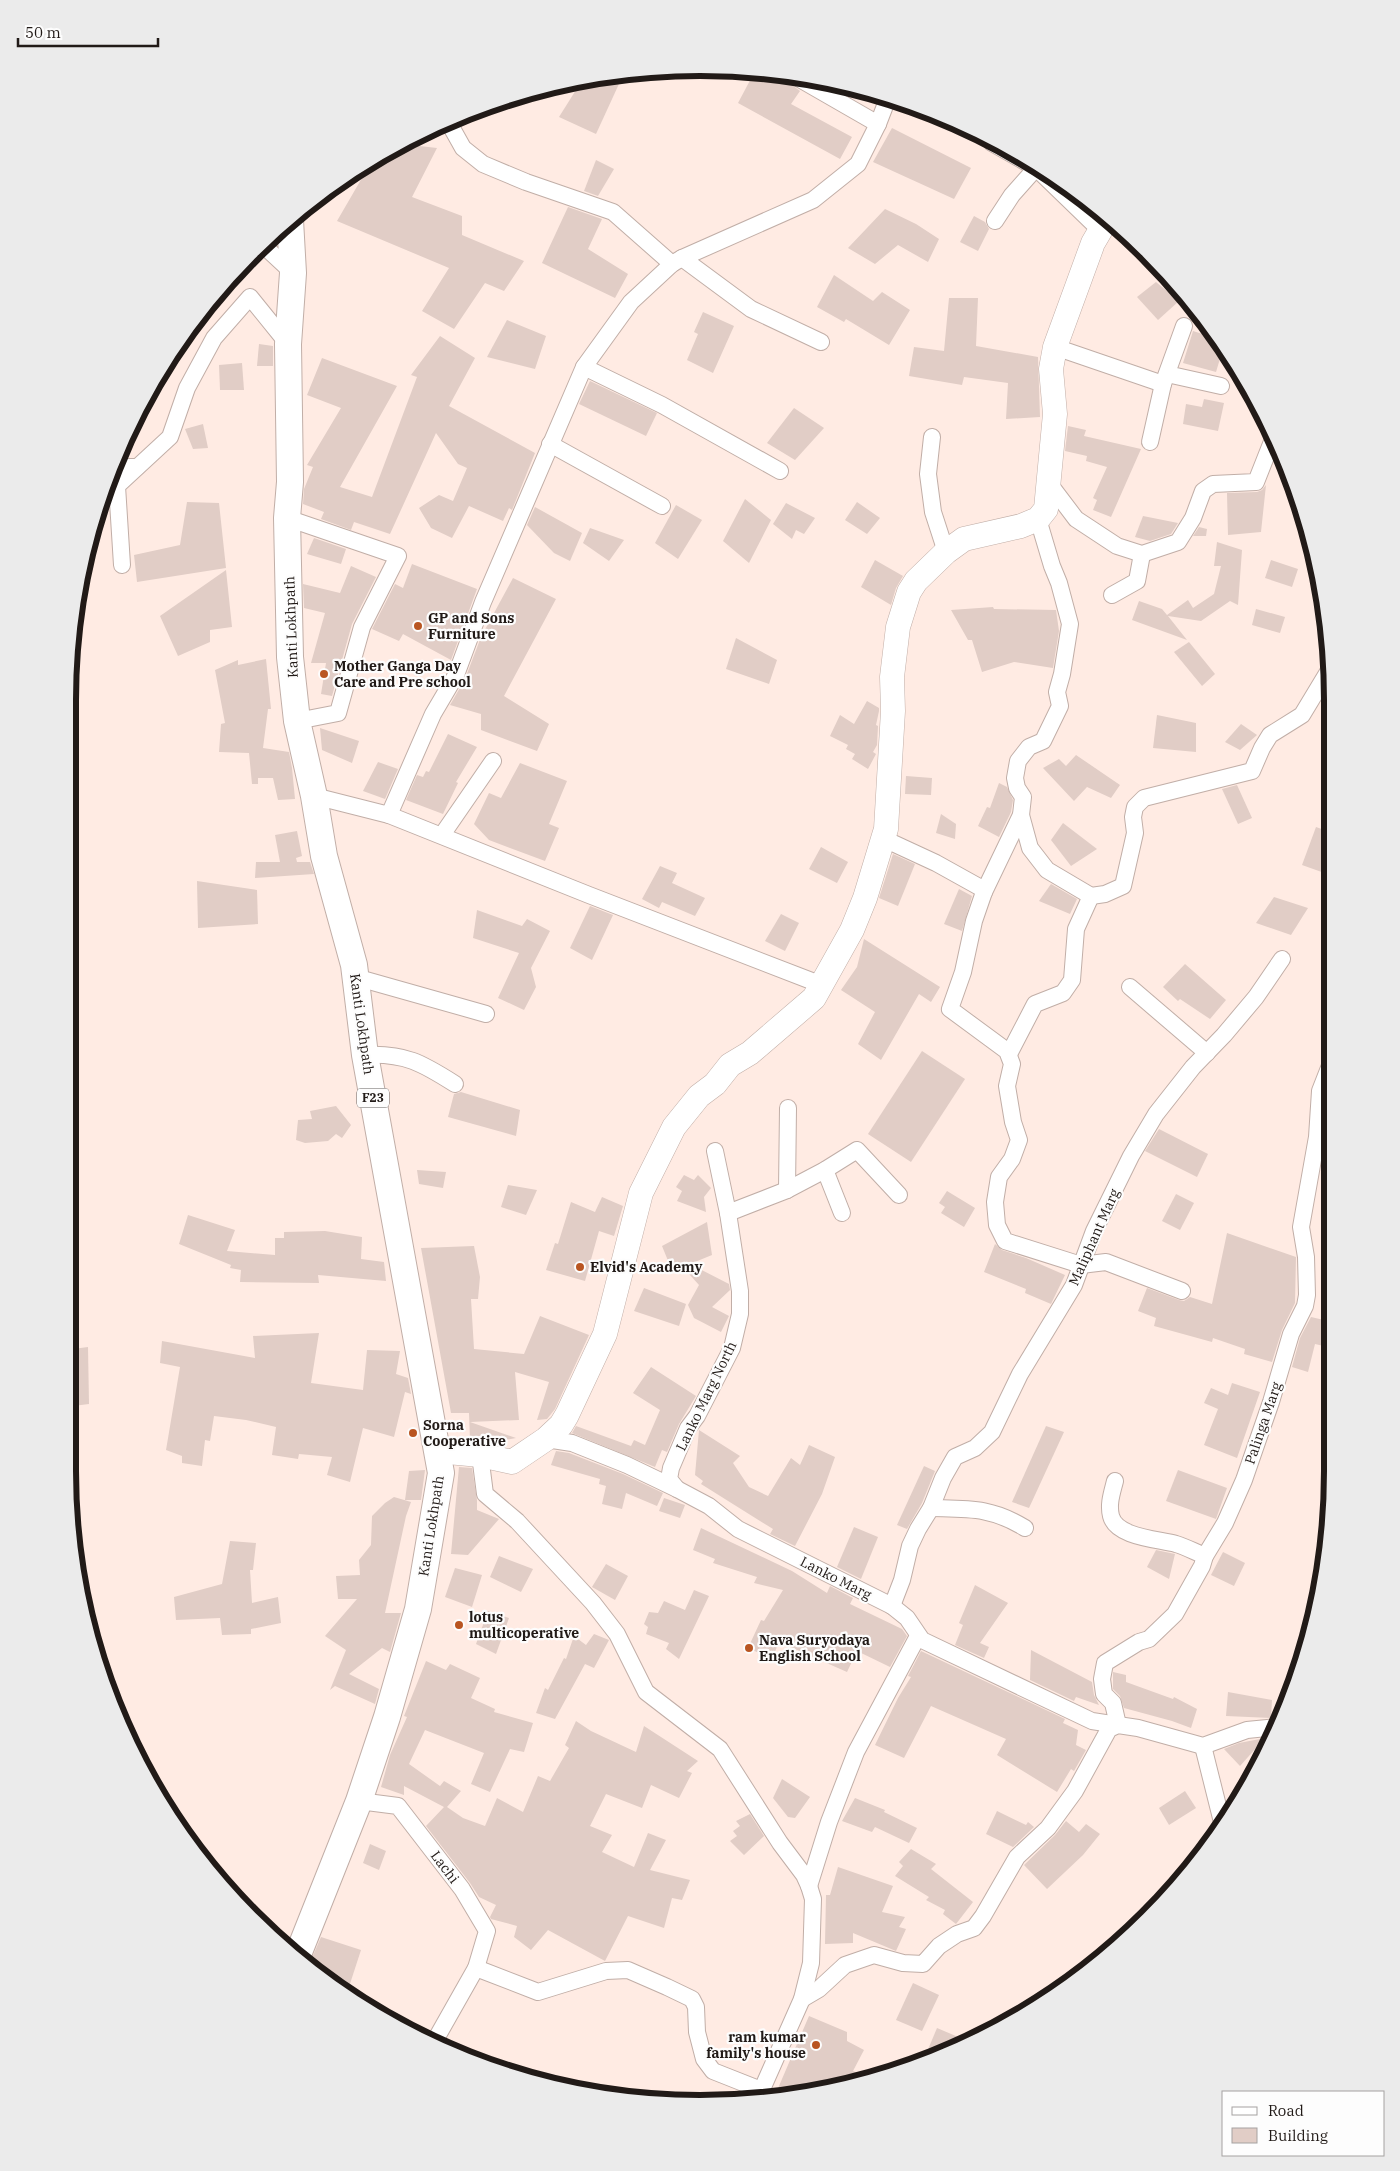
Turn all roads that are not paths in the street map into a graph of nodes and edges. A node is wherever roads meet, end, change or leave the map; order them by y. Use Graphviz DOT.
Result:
graph roads {
  1 [pos="813,87"];
  2 [pos="885,105"];
  3 [pos="878,124"];
  4 [pos="452,128"];
  5 [pos="1032,172"];
  6 [pos="995,221"];
  7 [pos="1104,224"];
  8 [pos="291,230"];
  9 [pos="268,251"];
  10 [pos="677,261"];
  11 [pos="293,273"];
  12 [pos="1184,326"];
  13 [pos="821,342"];
  14 [pos="288,344"];
  15 [pos="1055,347"];
  16 [pos="584,367"];
  17 [pos="1165,379"];
  18 [pos="1221,386"];
  19 [pos="932,437"];
  20 [pos="1150,442"];
  21 [pos="550,444"];
  22 [pos="1270,447"];
  23 [pos="122,467"];
  24 [pos="137,467"];
  25 [pos="780,471"];
  26 [pos="1048,482"];
  27 [pos="662,506"];
  28 [pos="287,518"];
  29 [pos="1038,519"];
  30 [pos="946,552"];
  31 [pos="1142,554"];
  32 [pos="122,565"];
  33 [pos="1112,595"];
  34 [pos="1323,680"];
  35 [pos="296,721"];
  36 [pos="493,762"];
  37 [pos="314,796"];
  38 [pos="389,815"];
  39 [pos="1021,815"];
  40 [pos="442,835"];
  41 [pos="882,838"];
  42 [pos="984,892"];
  43 [pos="1091,896"];
  44 [pos="1282,960"];
  45 [pos="355,977"];
  46 [pos="822,985"];
  47 [pos="1130,988"];
  48 [pos="486,1014"];
  49 [pos="1207,1052"];
  50 [pos="1009,1054"];
  51 [pos="365,1055"];
  52 [pos="1324,1081"];
  53 [pos="455,1084"];
  54 [pos="788,1108"];
  55 [pos="715,1151"];
  56 [pos="826,1170"];
  57 [pos="787,1190"];
  58 [pos="899,1195"];
  59 [pos="728,1212"];
  60 [pos="842,1213"];
  61 [pos="1081,1264"];
  62 [pos="1182,1291"];
  63 [pos="546,1439"];
  64 [pos="437,1451"];
  65 [pos="480,1455"];
  66 [pos="1115,1481"];
  67 [pos="677,1489"];
  68 [pos="931,1508"];
  69 [pos="1025,1528"];
  70 [pos="1205,1556"];
  71 [pos="892,1606"];
  72 [pos="918,1636"];
  73 [pos="1118,1726"];
  74 [pos="1268,1727"];
  75 [pos="1203,1746"];
  76 [pos="360,1801"];
  77 [pos="1220,1816"];
  78 [pos="809,1886"];
  79 [pos="300,1949"];
  80 [pos="476,1968"];
  81 [pos="802,1999"];
  82 [pos="437,2036"];
  83 [pos="757,2091"];
  84 [pos="761,2091"];
  1 -- 3 [label="street"];
  2 -- 3 [label="street"];
  3 -- 10 [label="street"];
  4 -- 10 [label="street"];
  5 -- 6 [label="street"];
  7 -- 15 [label="main road"];
  8 -- 11 [label="main road, Kanti Lokhpath / F23"];
  9 -- 11 [label="street"];
  10 -- 13 [label="street"];
  10 -- 16 [label="street"];
  11 -- 14 [label="main road, Kanti Lokhpath / F23"];
  12 -- 17 [label="street"];
  14 -- 24 [label="street"];
  14 -- 28 [label="main road, Kanti Lokhpath / F23"];
  15 -- 17 [label="street"];
  15 -- 26 [label="main road"];
  16 -- 21 [label="street"];
  16 -- 25 [label="street"];
  17 -- 18 [label="street"];
  17 -- 20 [label="street"];
  19 -- 30 [label="street"];
  21 -- 27 [label="street"];
  21 -- 38 [label="street"];
  22 -- 31 [label="street"];
  23 -- 24 [label="street"];
  24 -- 32 [label="street"];
  26 -- 29 [label="main road"];
  26 -- 31 [label="street"];
  28 -- 35 [label="main road, Kanti Lokhpath / F23"];
  28 -- 35 [label="street"];
  29 -- 30 [label="main road"];
  29 -- 39 [label="street"];
  30 -- 41 [label="main road"];
  31 -- 33 [label="street"];
  34 -- 43 [label="street"];
  35 -- 37 [label="main road, Kanti Lokhpath / F23"];
  36 -- 40 [label="street"];
  37 -- 38 [label="street"];
  37 -- 45 [label="main road, Kanti Lokhpath / F23"];
  38 -- 40 [label="street"];
  39 -- 42 [label="street"];
  39 -- 43 [label="street"];
  40 -- 46 [label="street"];
  41 -- 42 [label="street"];
  41 -- 46 [label="main road"];
  42 -- 50 [label="street"];
  43 -- 50 [label="street"];
  44 -- 49 [label="street, Maliphant Marg"];
  45 -- 48 [label="street"];
  45 -- 51 [label="main road, Kanti Lokhpath / F23"];
  46 -- 63 [label="main road"];
  47 -- 49 [label="street"];
  49 -- 61 [label="street, Maliphant Marg"];
  50 -- 61 [label="street"];
  51 -- 53 [label="street"];
  51 -- 64 [label="main road, Kanti Lokhpath / F23"];
  52 -- 70 [label="street, Palinga Marg"];
  54 -- 57 [label="street"];
  55 -- 59 [label="street, Lanko Marg North"];
  56 -- 57 [label="street"];
  56 -- 58 [label="street"];
  56 -- 60 [label="street"];
  57 -- 59 [label="street"];
  59 -- 67 [label="street, Lanko Marg North"];
  61 -- 62 [label="street"];
  61 -- 68 [label="street, Maliphant Marg"];
  63 -- 65 [label="main road"];
  63 -- 67 [label="street, Lanko Marg"];
  64 -- 65 [label="main road"];
  64 -- 76 [label="main road, Kanti Lokhpath / F23"];
  65 -- 78 [label="street"];
  66 -- 70 [label="street"];
  67 -- 71 [label="street, Lanko Marg"];
  68 -- 69 [label="street"];
  68 -- 71 [label="street, Maliphant Marg"];
  70 -- 73 [label="street, Palinga Marg"];
  71 -- 72 [label="street, Lanko Marg"];
  72 -- 73 [label="street, Lanko Marg"];
  72 -- 78 [label="street"];
  73 -- 75 [label="street, Lanko Marg"];
  73 -- 81 [label="street"];
  74 -- 75 [label="street"];
  75 -- 77 [label="street"];
  76 -- 79 [label="main road, Kanti Lokhpath / F23"];
  76 -- 80 [label="street, Lachi"];
  78 -- 81 [label="street"];
  80 -- 82 [label="street, Lachi"];
  80 -- 83 [label="street"];
  81 -- 84 [label="street"];
}
